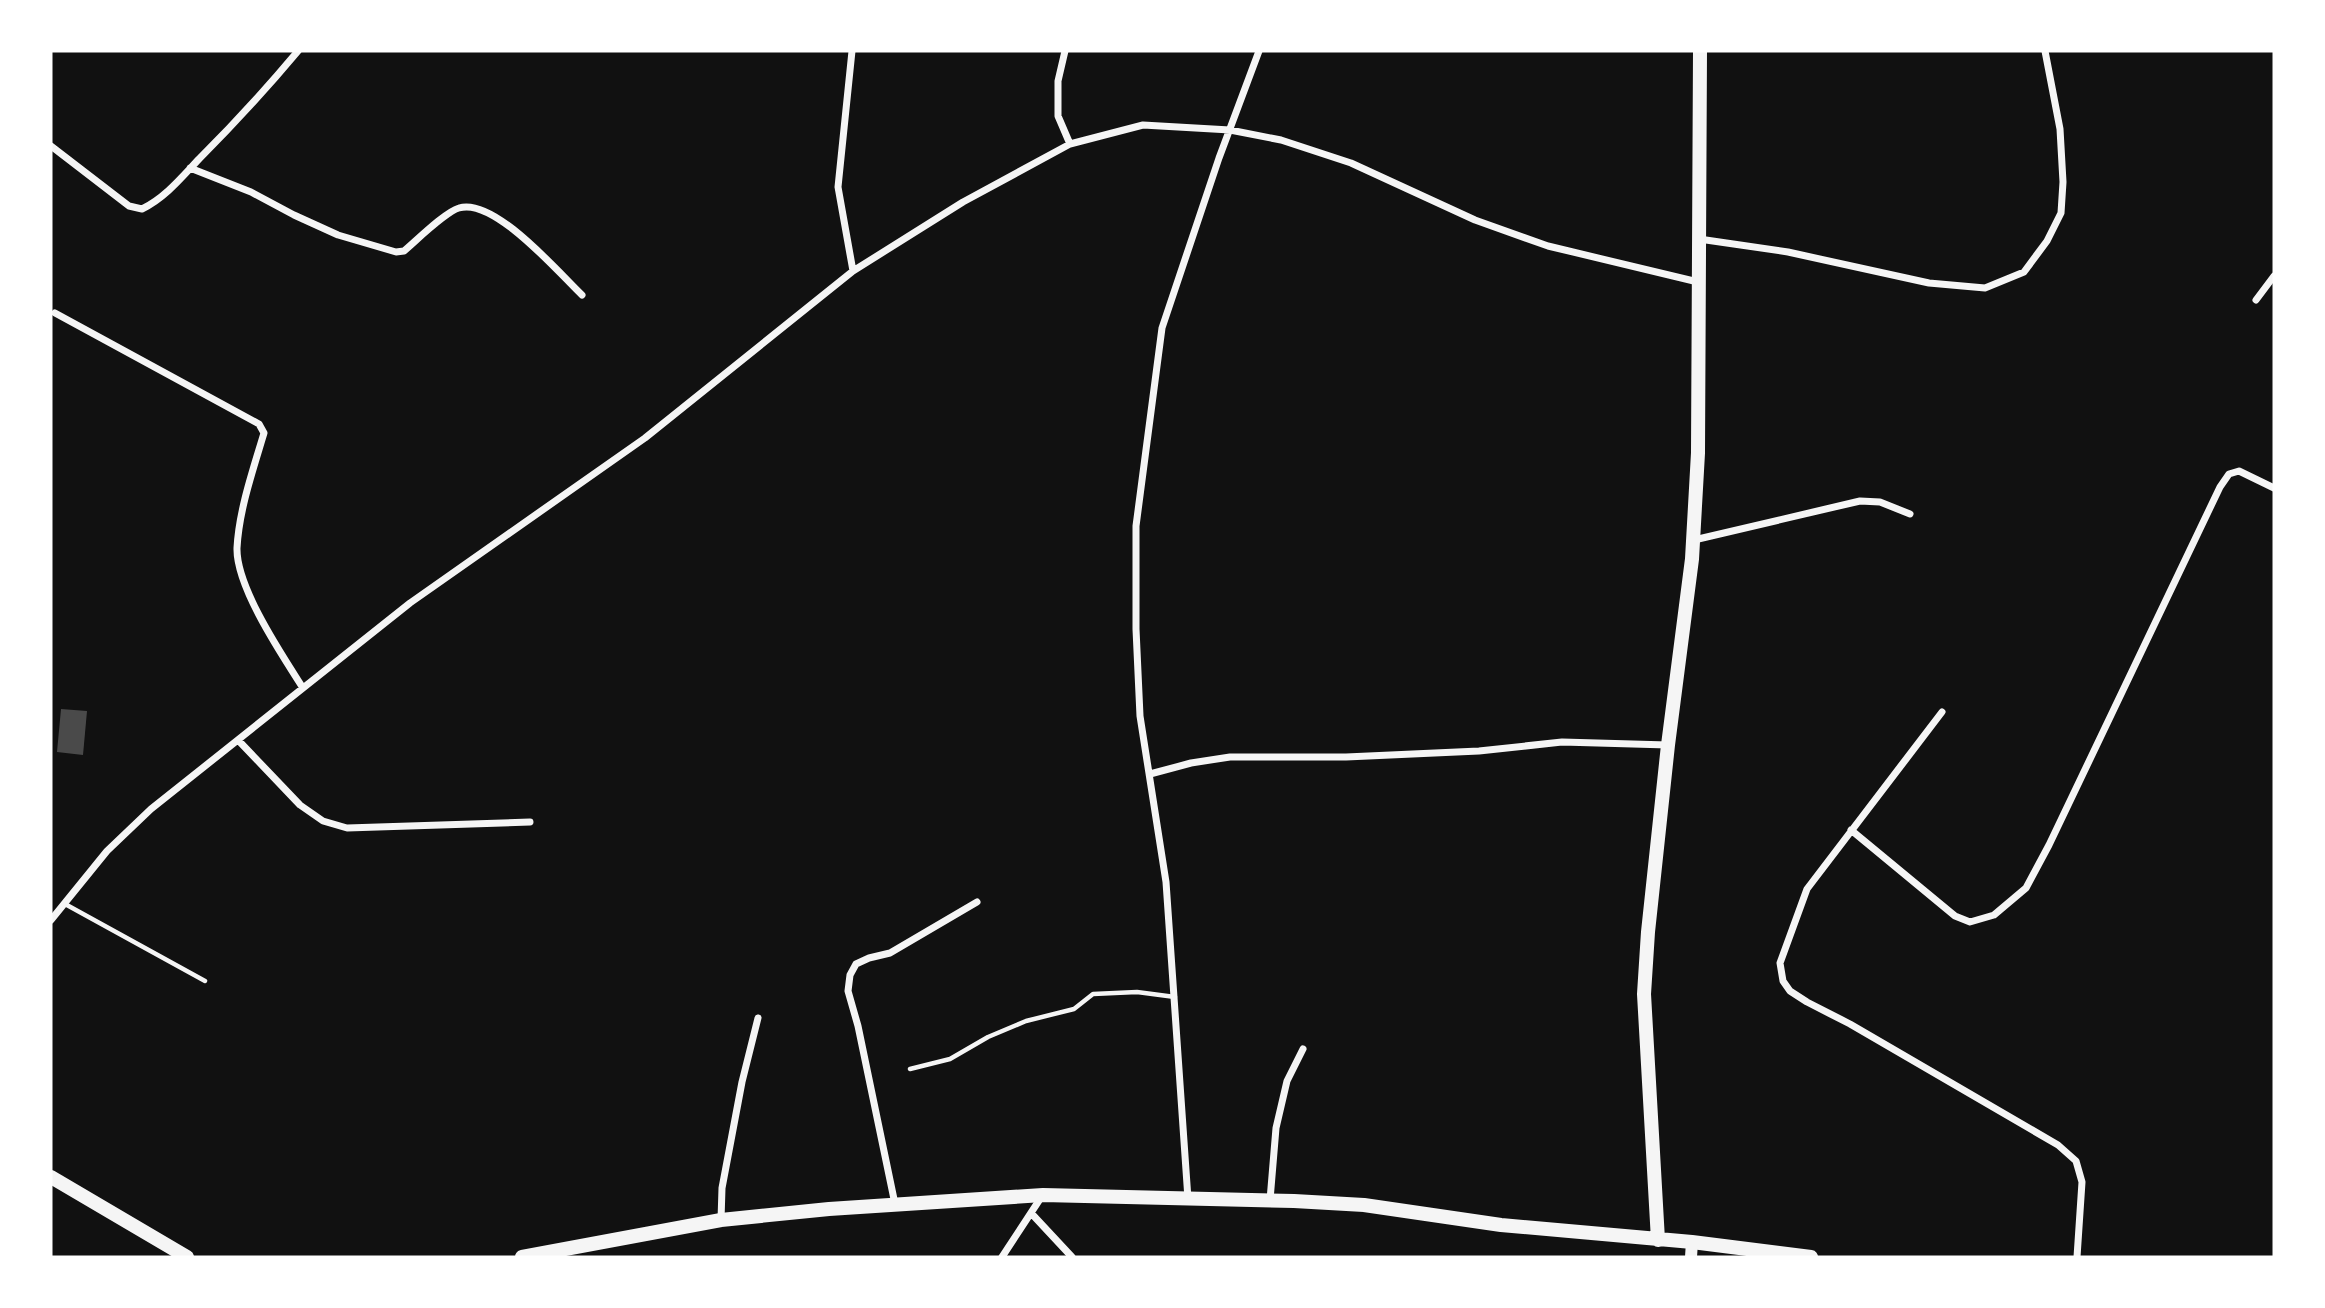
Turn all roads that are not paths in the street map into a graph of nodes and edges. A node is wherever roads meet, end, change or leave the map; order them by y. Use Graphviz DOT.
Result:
graph roads {
  1 [pos="298,51"];
  2 [pos="852,51"];
  3 [pos="1065,51"];
  4 [pos="1259,51"];
  5 [pos="1700,51"];
  6 [pos="2045,51"];
  7 [pos="1230,130"];
  8 [pos="1070,144"];
  9 [pos="51,146"];
  10 [pos="190,168"];
  11 [pos="1699,238"];
  12 [pos="853,271"];
  13 [pos="2274,276"];
  14 [pos="1698,282"];
  15 [pos="582,295"];
  16 [pos="2256,300"];
  17 [pos="55,313"];
  18 [pos="2274,488"];
  19 [pos="1910,514"];
  20 [pos="1693,540"];
  21 [pos="303,688"];
  22 [pos="1942,712"];
  23 [pos="238,740"];
  24 [pos="1668,745"];
  25 [pos="1150,774"];
  26 [pos="530,822"];
  27 [pos="1851,830"];
  28 [pos="977,902"];
  29 [pos="65,903"];
  30 [pos="51,920"];
  31 [pos="205,981"];
  32 [pos="1176,997"];
  33 [pos="758,1018"];
  34 [pos="1303,1049"];
  35 [pos="910,1069"];
  36 [pos="51,1177"];
  37 [pos="1042,1195"];
  38 [pos="1188,1199"];
  39 [pos="1270,1201"];
  40 [pos="895,1205"];
  41 [pos="1031,1213"];
  42 [pos="722,1220"];
  43 [pos="1658,1240"];
  44 [pos="1692,1242"];
  45 [pos="187,1257"];
  46 [pos="522,1257"];
  47 [pos="1002,1257"];
  48 [pos="1073,1257"];
  49 [pos="1691,1257"];
  50 [pos="1811,1257"];
  51 [pos="2077,1257"];
  1 -- 10 [label="street"];
  2 -- 12 [label="street"];
  3 -- 8 [label="street"];
  4 -- 7 [label="street"];
  5 -- 11 [label="main road"];
  6 -- 11 [label="street"];
  7 -- 8 [label="street"];
  7 -- 14 [label="street"];
  7 -- 25 [label="street"];
  8 -- 12 [label="street"];
  9 -- 10 [label="street"];
  10 -- 15 [label="street"];
  11 -- 14 [label="main road"];
  12 -- 21 [label="street"];
  13 -- 16 [label="street"];
  14 -- 20 [label="main road"];
  17 -- 21 [label="street"];
  18 -- 27 [label="street"];
  19 -- 20 [label="street"];
  20 -- 24 [label="main road"];
  21 -- 23 [label="street"];
  22 -- 27 [label="street"];
  23 -- 26 [label="street"];
  23 -- 29 [label="street"];
  24 -- 25 [label="street"];
  24 -- 43 [label="main road"];
  25 -- 32 [label="street"];
  27 -- 51 [label="street"];
  28 -- 40 [label="street"];
  29 -- 30 [label="street"];
  29 -- 31 [label="lane"];
  32 -- 35 [label="lane"];
  32 -- 38 [label="street"];
  33 -- 42 [label="street"];
  34 -- 39 [label="street"];
  36 -- 45 [label="main road"];
  37 -- 38 [label="main road"];
  37 -- 40 [label="main road"];
  37 -- 41 [label="street"];
  38 -- 39 [label="main road"];
  39 -- 43 [label="main road"];
  40 -- 42 [label="main road"];
  41 -- 47 [label="street"];
  41 -- 48 [label="street"];
  42 -- 46 [label="main road"];
  43 -- 44 [label="main road"];
  44 -- 49 [label="street"];
  44 -- 50 [label="main road"];
}
